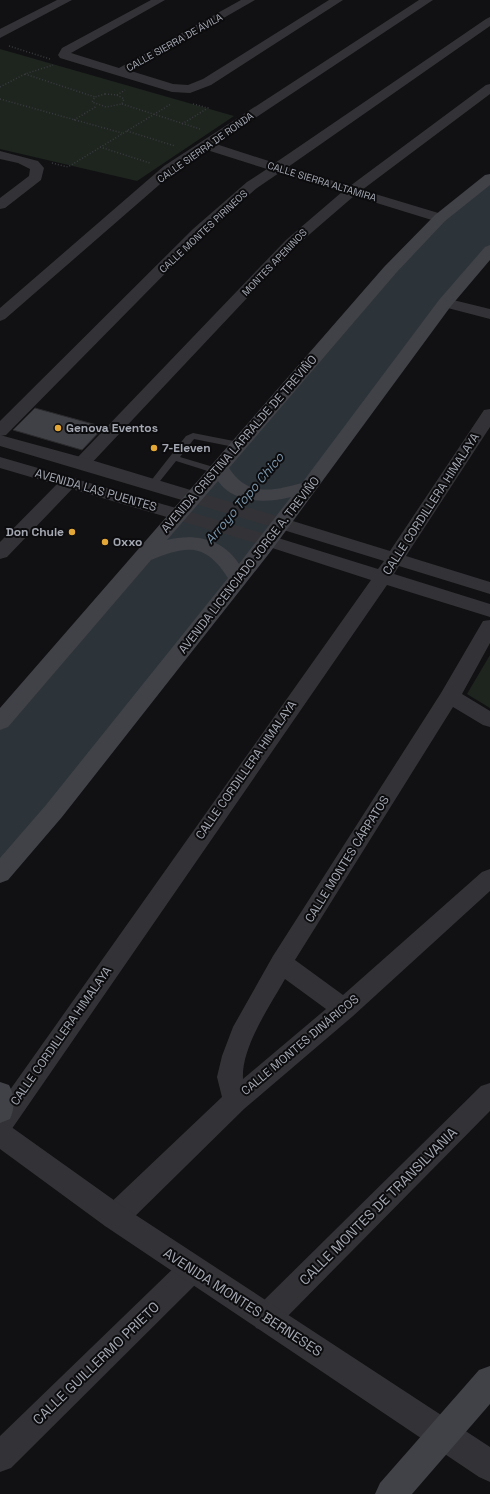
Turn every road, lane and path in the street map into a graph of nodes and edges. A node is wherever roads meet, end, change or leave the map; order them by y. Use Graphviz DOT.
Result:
graph roads {
  1 [pos="66,0"];
  2 [pos="159,0"];
  3 [pos="249,0"];
  4 [pos="337,0"];
  5 [pos="426,0"];
  6 [pos="490,21"];
  7 [pos="0,34"];
  8 [pos="60,59"];
  9 [pos="121,72"];
  10 [pos="24,74"];
  11 [pos="0,86"];
  12 [pos="490,88"];
  13 [pos="95,97"];
  14 [pos="0,99"];
  15 [pos="172,103"];
  16 [pos="193,103"];
  17 [pos="122,104"];
  18 [pos="98,106"];
  19 [pos="152,115"];
  20 [pos="74,120"];
  21 [pos="182,124"];
  22 [pos="127,131"];
  23 [pos="122,134"];
  24 [pos="219,135"];
  25 [pos="100,148"];
  26 [pos="200,148"];
  27 [pos="0,155"];
  28 [pos="43,165"];
  29 [pos="278,167"];
  30 [pos="169,169"];
  31 [pos="490,178"];
  32 [pos="351,190"];
  33 [pos="0,205"];
  34 [pos="440,218"];
  35 [pos="490,250"];
  36 [pos="445,303"];
  37 [pos="490,314"];
  38 [pos="0,316"];
  39 [pos="490,414"];
  40 [pos="0,430"];
  41 [pos="0,440"];
  42 [pos="239,445"];
  43 [pos="174,458"];
  44 [pos="0,462"];
  45 [pos="82,463"];
  46 [pos="220,472"];
  47 [pos="68,482"];
  48 [pos="153,484"];
  49 [pos="311,486"];
  50 [pos="199,498"];
  51 [pos="183,516"];
  52 [pos="283,524"];
  53 [pos="268,541"];
  54 [pos="0,553"];
  55 [pos="143,556"];
  56 [pos="394,559"];
  57 [pos="238,578"];
  58 [pos="382,578"];
  59 [pos="490,588"];
  60 [pos="490,611"];
  61 [pos="490,626"];
  62 [pos="450,696"];
  63 [pos="490,720"];
  64 [pos="0,721"];
  65 [pos="54,811"];
  66 [pos="0,874"];
  67 [pos="490,878"];
  68 [pos="0,887"];
  69 [pos="281,963"];
  70 [pos="344,1009"];
  71 [pos="0,1093"];
  72 [pos="490,1094"];
  73 [pos="235,1101"];
  74 [pos="0,1111"];
  75 [pos="0,1125"];
  76 [pos="0,1134"];
  77 [pos="115,1217"];
  78 [pos="192,1269"];
  79 [pos="266,1318"];
  80 [pos="490,1381"];
  81 [pos="443,1435"];
  82 [pos="0,1457"];
  83 [pos="490,1466"];
  84 [pos="391,1494"];
  1 -- 7 [label="street"];
  2 -- 8 [label="street"];
  3 -- 9 [label="street, CALLE SIERRA DE ÁVILA"];
  4 -- 9 [label="street"];
  5 -- 24 [label="street, CALLE SIERRA DE RONDA"];
  6 -- 29 [label="street, CALLE MONTES PIRINEOS"];
  8 -- 9 [label="street"];
  8 -- 10 [label="path"];
  10 -- 11 [label="path"];
  10 -- 13 [label="path"];
  12 -- 32 [label="street, MONTES APENINOS"];
  13 -- 17 [label="path"];
  13 -- 18 [label="path"];
  14 -- 20 [label="path"];
  15 -- 19 [label="path"];
  16 -- 21 [label="path"];
  17 -- 18 [label="path"];
  17 -- 19 [label="path"];
  18 -- 20 [label="path"];
  19 -- 21 [label="path"];
  19 -- 22 [label="path"];
  20 -- 23 [label="path"];
  21 -- 24 [label="path"];
  22 -- 23 [label="path"];
  22 -- 26 [label="path"];
  23 -- 25 [label="path"];
  24 -- 26 [label="street, CALLE SIERRA DE RONDA"];
  25 -- 28 [label="path"];
  25 -- 30 [label="path"];
  26 -- 29 [label="street, CALLE SIERRA ALTAMIRA"];
  26 -- 30 [label="street, CALLE SIERRA DE RONDA"];
  27 -- 28 [label="street"];
  28 -- 33 [label="street"];
  29 -- 32 [label="street, CALLE SIERRA ALTAMIRA"];
  29 -- 40 [label="street, CALLE MONTES PIRINEOS"];
  30 -- 38 [label="street, CALLE SIERRA DE RONDA"];
  31 -- 34 [label="main road, AVENIDA CRISTINA LARRALDE DE TREVIÑO"];
  32 -- 34 [label="street, CALLE SIERRA ALTAMIRA"];
  32 -- 45 [label="street, MONTES APENINOS"];
  34 -- 42 [label="main road, AVENIDA CRISTINA LARRALDE DE TREVIÑO"];
  35 -- 36 [label="main road, AVENIDA LICENCIADO JORGE A. TREVIÑO"];
  36 -- 37 [label="street"];
  36 -- 49 [label="main road, AVENIDA LICENCIADO JORGE A. TREVIÑO"];
  39 -- 56 [label="street, CALLE CORDILLERA HIMALAYA"];
  41 -- 45 [label="street, AVENIDA LAS PUENTES"];
  42 -- 43 [label="lane"];
  42 -- 46 [label="main road, AVENIDA CRISTINA LARRALDE DE TREVIÑO"];
  43 -- 46 [label="lane"];
  43 -- 48 [label="lane"];
  44 -- 47 [label="street, AVENIDA LAS PUENTES"];
  45 -- 48 [label="street, AVENIDA LAS PUENTES"];
  46 -- 49 [label="main road"];
  46 -- 50 [label="main road, AVENIDA CRISTINA LARRALDE DE TREVIÑO"];
  47 -- 51 [label="street, AVENIDA LAS PUENTES"];
  47 -- 54 [label="street"];
  48 -- 50 [label="street, AVENIDA LAS PUENTES"];
  49 -- 52 [label="main road, AVENIDA LICENCIADO JORGE A. TREVIÑO"];
  50 -- 51 [label="main road, AVENIDA CRISTINA LARRALDE DE TREVIÑO"];
  50 -- 52 [label="street, AVENIDA LAS PUENTES"];
  51 -- 53 [label="street, AVENIDA LAS PUENTES"];
  51 -- 55 [label="main road, AVENIDA CRISTINA LARRALDE DE TREVIÑO"];
  52 -- 53 [label="main road, AVENIDA LICENCIADO JORGE A. TREVIÑO"];
  52 -- 56 [label="street, AVENIDA LAS PUENTES"];
  53 -- 57 [label="main road, AVENIDA LICENCIADO JORGE A. TREVIÑO"];
  53 -- 58 [label="street, AVENIDA LAS PUENTES"];
  55 -- 57 [label="main road"];
  55 -- 64 [label="main road, AVENIDA CRISTINA LARRALDE DE TREVIÑO"];
  56 -- 58 [label="street, CALLE CORDILLERA HIMALAYA"];
  56 -- 59 [label="street, AVENIDA LAS PUENTES"];
  57 -- 65 [label="main road, AVENIDA LICENCIADO JORGE A. TREVIÑO"];
  58 -- 60 [label="street, AVENIDA LAS PUENTES"];
  58 -- 75 [label="street, CALLE CORDILLERA HIMALAYA"];
  61 -- 62 [label="street, CALLE MONTES CÁRPATOS"];
  62 -- 63 [label="street"];
  62 -- 69 [label="street, CALLE MONTES CÁRPATOS"];
  65 -- 66 [label="main road, AVENIDA LICENCIADO JORGE A. TREVIÑO"];
  65 -- 68 [label="main road"];
  67 -- 70 [label="street, CALLE MONTES DINÁRICOS"];
  69 -- 70 [label="street"];
  69 -- 73 [label="street, CALLE MONTES CÁRPATOS"];
  70 -- 73 [label="street, CALLE MONTES DINÁRICOS"];
  71 -- 74 [label="main road"];
  72 -- 79 [label="street, CALLE MONTES DE TRANSILVANIA"];
  73 -- 77 [label="street, CALLE MONTES DINÁRICOS"];
  76 -- 77 [label="street, AVENIDA MONTES BERNESES"];
  77 -- 78 [label="street, AVENIDA MONTES BERNESES"];
  78 -- 79 [label="street, AVENIDA MONTES BERNESES"];
  78 -- 82 [label="street, CALLE GUILLERMO PRIETO"];
  79 -- 81 [label="street, AVENIDA MONTES BERNESES"];
  80 -- 81 [label="main road"];
  81 -- 83 [label="street, AVENIDA MONTES BERNESES"];
  81 -- 84 [label="main road"];
}
